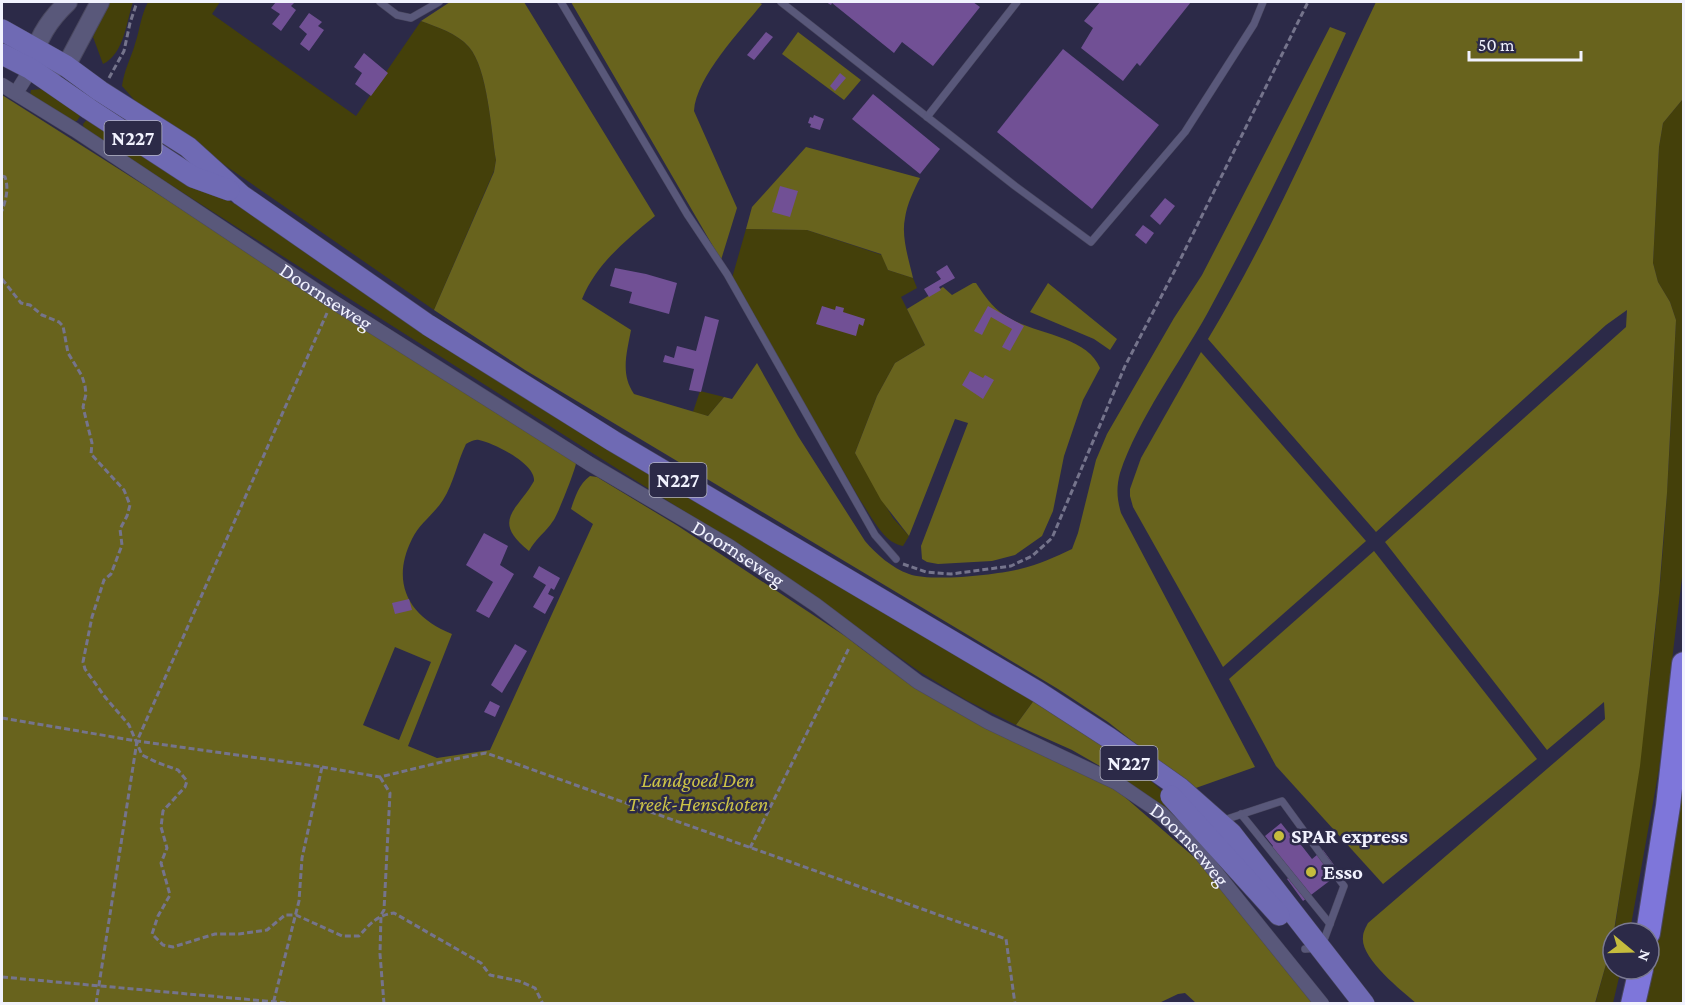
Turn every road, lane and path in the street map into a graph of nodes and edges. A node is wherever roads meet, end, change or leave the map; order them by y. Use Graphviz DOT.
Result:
graph roads {
  1 [pos="68,2"];
  2 [pos="100,2"];
  3 [pos="137,2"];
  4 [pos="380,2"];
  5 [pos="439,2"];
  6 [pos="561,2"];
  7 [pos="781,2"];
  8 [pos="1017,2"];
  9 [pos="1263,2"];
  10 [pos="1308,2"];
  11 [pos="2,30"];
  12 [pos="35,48"];
  13 [pos="2,54"];
  14 [pos="66,66"];
  15 [pos="32,69"];
  16 [pos="2,85"];
  17 [pos="100,92"];
  18 [pos="16,93"];
  19 [pos="927,117"];
  20 [pos="2,176"];
  21 [pos="241,195"];
  22 [pos="2,211"];
  23 [pos="2,279"];
  24 [pos="332,301"];
  25 [pos="896,559"];
  26 [pos="856,636"];
  27 [pos="1683,664"];
  28 [pos="2,718"];
  29 [pos="137,741"];
  30 [pos="322,766"];
  31 [pos="380,777"];
  32 [pos="1241,814"];
  33 [pos="1215,832"];
  34 [pos="750,848"];
  35 [pos="296,915"];
  36 [pos="381,915"];
  37 [pos="1650,921"];
  38 [pos="1330,924"];
  39 [pos="1313,949"];
  40 [pos="2,977"];
  41 [pos="1638,981"];
  42 [pos="99,986"];
  43 [pos="273,1002"];
  44 [pos="96,1004"];
  45 [pos="298,1004"];
  46 [pos="384,1004"];
  47 [pos="543,1004"];
  48 [pos="1015,1004"];
  49 [pos="1322,1004"];
  50 [pos="1348,1004"];
  51 [pos="1364,1004"];
  52 [pos="1633,1004"];
  1 -- 12 [label="street"];
  2 -- 14 [label="street"];
  3 -- 17 [label="path"];
  4 -- 5 [label="lane"];
  6 -- 25 [label="lane"];
  7 -- 19 [label="lane"];
  8 -- 19 [label="lane"];
  9 -- 19 [label="lane"];
  10 -- 25 [label="path"];
  11 -- 12 [label="main road, Doornseweg / N227"];
  12 -- 14 [label="main road, Doornseweg / N227"];
  12 -- 15 [label="street"];
  13 -- 15 [label="main road, Doornseweg / N227"];
  14 -- 15 [label="street"];
  14 -- 17 [label="main road, Doornseweg / N227"];
  15 -- 18 [label="street"];
  15 -- 21 [label="main road, Doornseweg / N227"];
  16 -- 18 [label="street, Doornseweg"];
  17 -- 21 [label="main road, Doornseweg / N227"];
  18 -- 24 [label="street, Doornseweg"];
  20 -- 22 [label="path"];
  21 -- 33 [label="main road, Doornseweg / N227"];
  23 -- 29 [label="path"];
  24 -- 26 [label="street, Doornseweg"];
  24 -- 29 [label="path"];
  26 -- 34 [label="path"];
  26 -- 49 [label="street, Doornseweg"];
  27 -- 37 [label="highway"];
  28 -- 29 [label="path"];
  29 -- 30 [label="path"];
  29 -- 35 [label="path"];
  29 -- 42 [label="path"];
  30 -- 31 [label="path"];
  30 -- 35 [label="path"];
  31 -- 34 [label="path"];
  31 -- 36 [label="path"];
  32 -- 33 [label="lane, Doornseweg"];
  32 -- 38 [label="lane"];
  32 -- 38 [label="lane, Doornseweg"];
  33 -- 39 [label="main road, Doornseweg / N227"];
  34 -- 48 [label="path"];
  35 -- 36 [label="path"];
  35 -- 43 [label="path"];
  36 -- 46 [label="path"];
  36 -- 47 [label="path"];
  38 -- 39 [label="lane, Doornseweg"];
  39 -- 50 [label="main road, Doornseweg / N227"];
  39 -- 51 [label="main road, Doornseweg / N227"];
  40 -- 42 [label="path"];
  41 -- 52 [label="highway"];
  42 -- 43 [label="path"];
  42 -- 44 [label="path"];
  43 -- 45 [label="path"];
}
